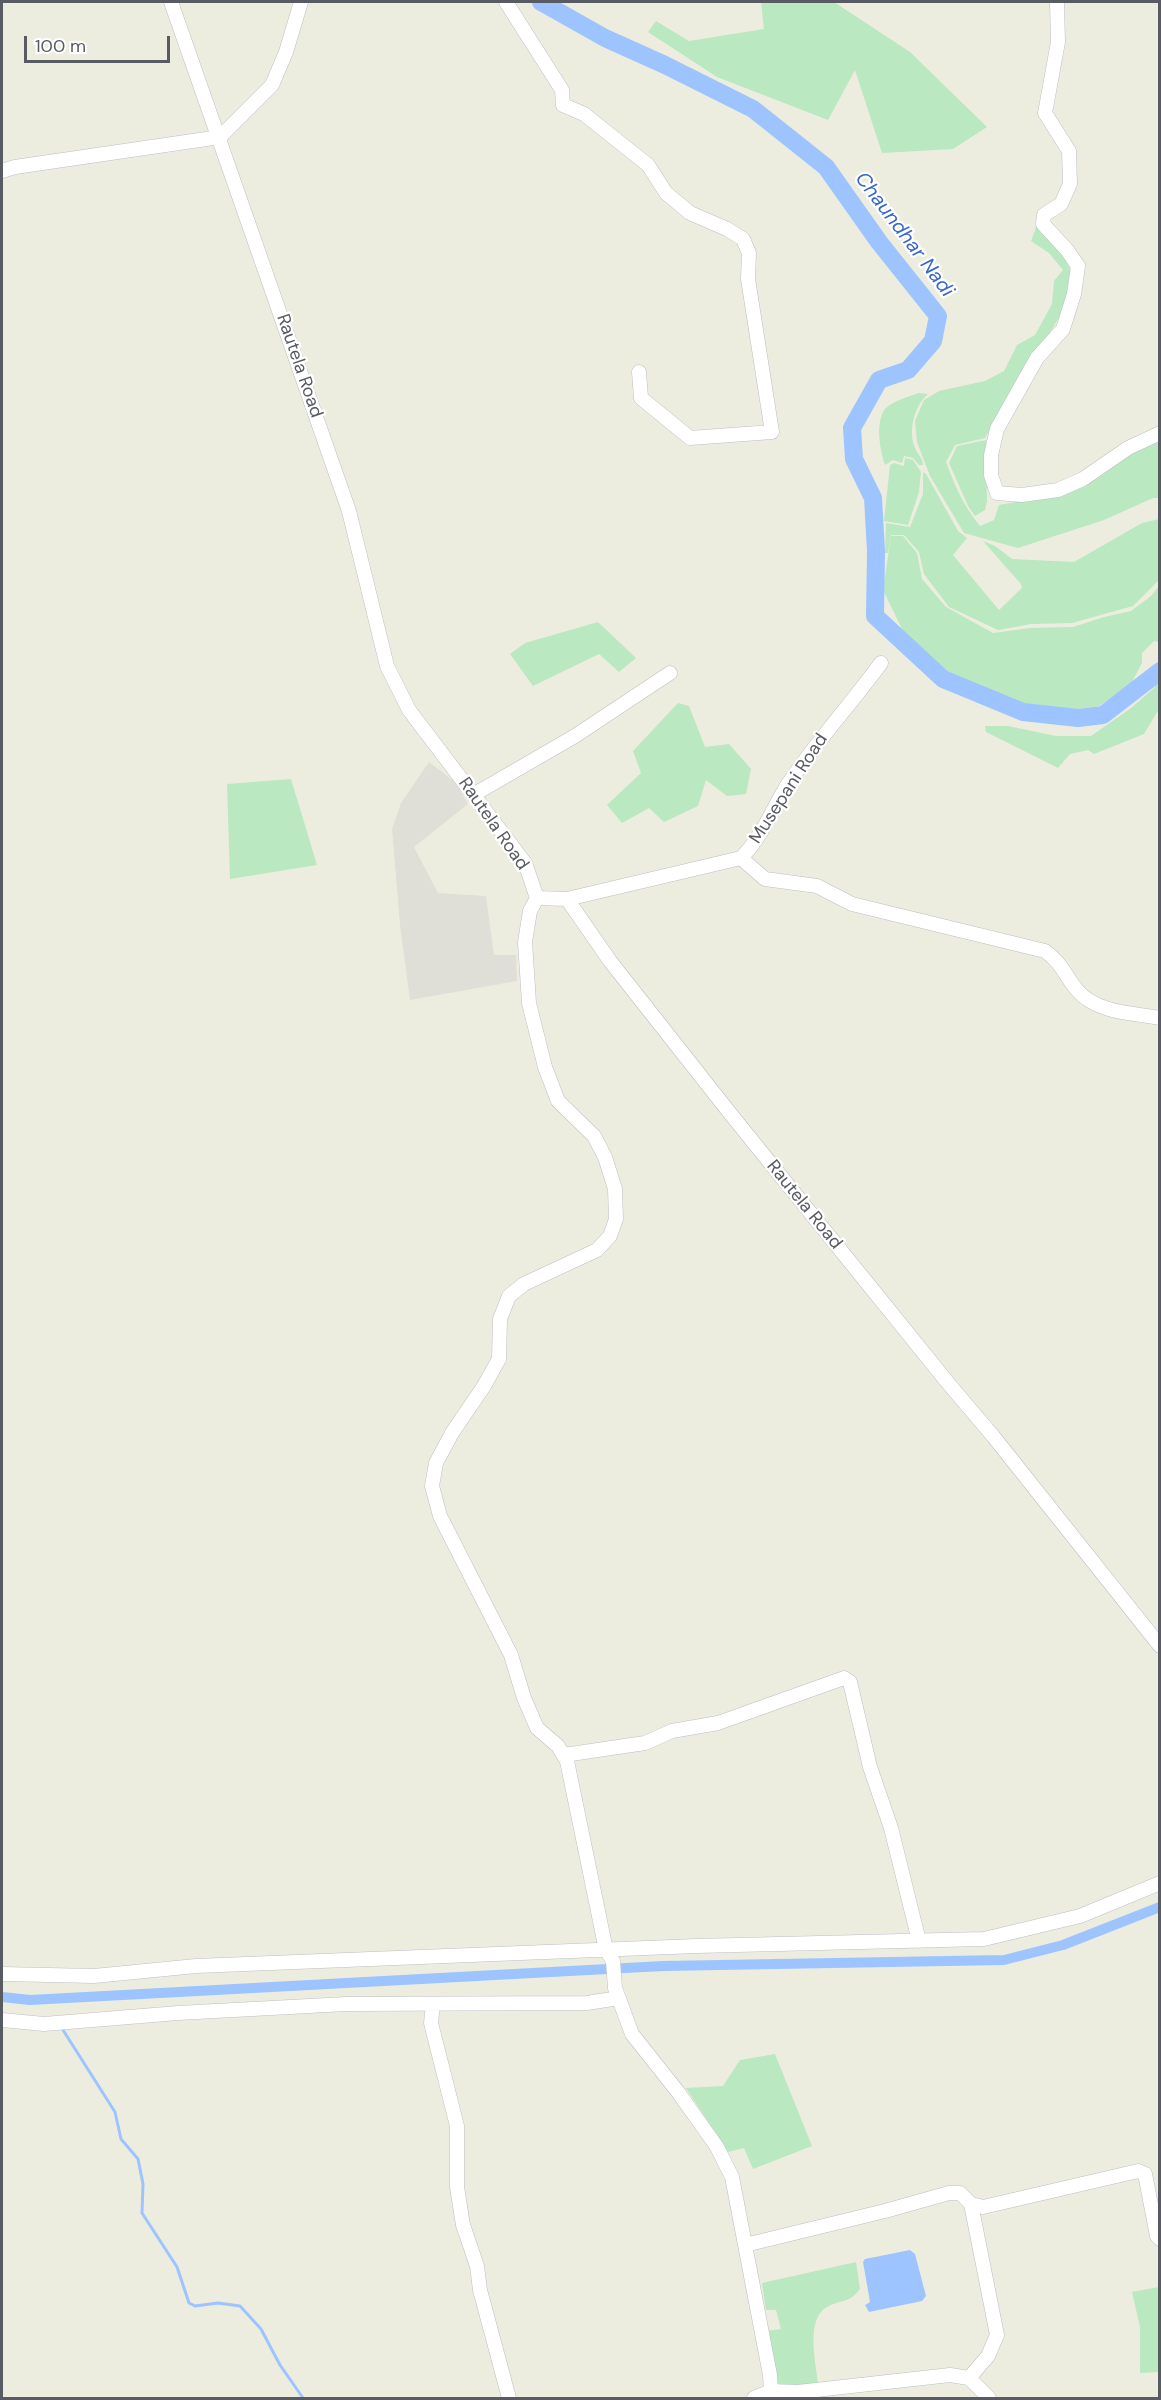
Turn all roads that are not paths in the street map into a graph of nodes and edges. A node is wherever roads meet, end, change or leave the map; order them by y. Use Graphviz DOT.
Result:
graph roads {
  1 [pos="171,2"];
  2 [pos="301,2"];
  3 [pos="506,2"];
  4 [pos="1058,2"];
  5 [pos="220,137"];
  6 [pos="2,171"];
  7 [pos="639,372"];
  8 [pos="1160,433"];
  9 [pos="882,663"];
  10 [pos="670,673"];
  11 [pos="473,795"];
  12 [pos="741,858"];
  13 [pos="537,898"];
  14 [pos="567,899"];
  15 [pos="1160,1018"];
  16 [pos="1160,1646"];
  17 [pos="564,1755"];
  18 [pos="1160,1883"];
  19 [pos="919,1941"];
  20 [pos="609,1955"];
  21 [pos="2,1974"];
  22 [pos="617,1993"];
  23 [pos="433,2004"];
  24 [pos="2,2020"];
  25 [pos="971,2204"];
  26 [pos="1160,2239"];
  27 [pos="745,2246"];
  28 [pos="969,2378"];
  29 [pos="771,2391"];
  30 [pos="509,2398"];
  31 [pos="754,2398"];
  32 [pos="989,2398"];
  1 -- 5 [label="street, Rautela Road"];
  2 -- 5 [label="street"];
  3 -- 7 [label="street"];
  4 -- 8 [label="street"];
  5 -- 6 [label="street"];
  5 -- 11 [label="street, Rautela Road"];
  9 -- 12 [label="street, Musepani Road"];
  10 -- 11 [label="street"];
  11 -- 13 [label="street, Rautela Road"];
  12 -- 14 [label="street, Musepani Road"];
  12 -- 15 [label="street"];
  13 -- 14 [label="street"];
  13 -- 17 [label="street"];
  14 -- 16 [label="street, Rautela Road"];
  17 -- 19 [label="street"];
  17 -- 20 [label="street"];
  18 -- 19 [label="street"];
  19 -- 20 [label="street"];
  20 -- 21 [label="street"];
  20 -- 22 [label="street"];
  22 -- 23 [label="street"];
  22 -- 27 [label="street"];
  23 -- 24 [label="street"];
  23 -- 30 [label="street"];
  25 -- 26 [label="street"];
  25 -- 27 [label="street"];
  25 -- 28 [label="street"];
  27 -- 29 [label="street"];
  28 -- 29 [label="street"];
  28 -- 32 [label="street"];
  29 -- 31 [label="street"];
}
